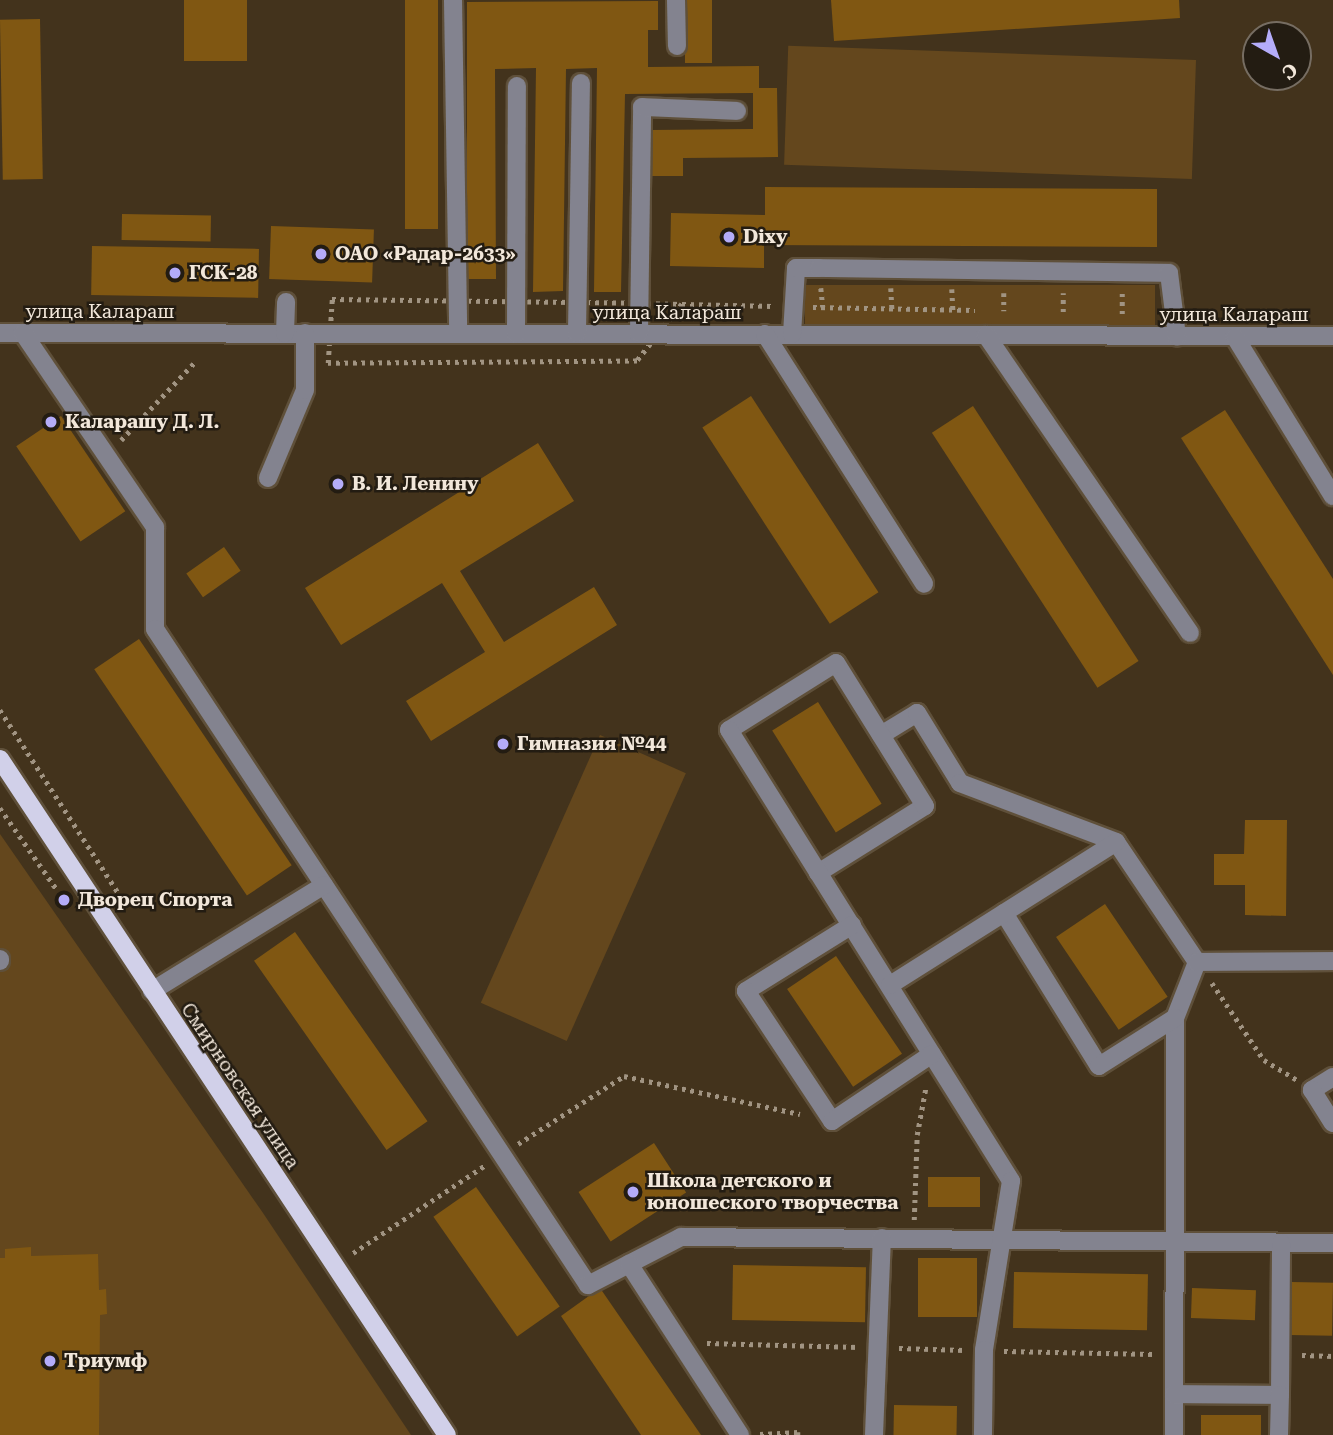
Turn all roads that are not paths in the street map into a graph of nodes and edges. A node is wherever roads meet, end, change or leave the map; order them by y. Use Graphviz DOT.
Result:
graph roads {
  1 [pos="453,0"];
  2 [pos="676,0"];
  3 [pos="677,46"];
  4 [pos="581,83"];
  5 [pos="517,86"];
  6 [pos="737,111"];
  7 [pos="286,302"];
  8 [pos="0,332"];
  9 [pos="23,332"];
  10 [pos="285,333"];
  11 [pos="305,333"];
  12 [pos="458,333"];
  13 [pos="577,333"];
  14 [pos="639,333"];
  15 [pos="516,334"];
  16 [pos="765,334"];
  17 [pos="792,334"];
  18 [pos="986,335"];
  19 [pos="1333,336"];
  20 [pos="1177,337"];
  21 [pos="1235,337"];
  22 [pos="268,478"];
  23 [pos="1333,496"];
  24 [pos="924,584"];
  25 [pos="1190,633"];
  26 [pos="881,735"];
  27 [pos="0,760"];
  28 [pos="1116,842"];
  29 [pos="818,873"];
  30 [pos="324,885"];
  31 [pos="1004,913"];
  32 [pos="852,925"];
  33 [pos="1333,961"];
  34 [pos="1197,962"];
  35 [pos="890,985"];
  36 [pos="152,991"];
  37 [pos="1175,1018"];
  38 [pos="932,1054"];
  39 [pos="1333,1077"];
  40 [pos="1333,1123"];
  41 [pos="882,1238"];
  42 [pos="1003,1238"];
  43 [pos="1175,1241"];
  44 [pos="1281,1243"];
  45 [pos="1333,1243"];
  46 [pos="629,1264"];
  47 [pos="1174,1394"];
  48 [pos="1280,1395"];
  49 [pos="740,1434"];
  50 [pos="447,1435"];
  51 [pos="874,1435"];
  52 [pos="983,1435"];
  53 [pos="1174,1435"];
  54 [pos="1279,1435"];
  1 -- 12 [label="street"];
  2 -- 3 [label="street"];
  4 -- 13 [label="street"];
  5 -- 15 [label="street"];
  6 -- 14 [label="street"];
  7 -- 10 [label="street"];
  8 -- 9 [label="street, улица Калараш"];
  9 -- 10 [label="street, улица Калараш"];
  9 -- 30 [label="street"];
  10 -- 11 [label="street, улица Калараш"];
  11 -- 12 [label="street, улица Калараш"];
  11 -- 22 [label="street"];
  12 -- 15 [label="street, улица Калараш"];
  13 -- 14 [label="street, улица Калараш"];
  13 -- 15 [label="street, улица Калараш"];
  14 -- 16 [label="street, улица Калараш"];
  16 -- 17 [label="street, улица Калараш"];
  16 -- 24 [label="street"];
  17 -- 18 [label="street, улица Калараш"];
  17 -- 20 [label="street"];
  18 -- 20 [label="street, улица Калараш"];
  18 -- 25 [label="street"];
  19 -- 21 [label="street, улица Калараш"];
  20 -- 21 [label="street, улица Калараш"];
  21 -- 23 [label="street"];
  26 -- 28 [label="street"];
  26 -- 29 [label="street"];
  26 -- 29 [label="street"];
  27 -- 36 [label="main road, Смирновская улица"];
  28 -- 31 [label="street"];
  28 -- 34 [label="street"];
  29 -- 32 [label="street"];
  30 -- 36 [label="street"];
  30 -- 46 [label="street"];
  31 -- 35 [label="street"];
  31 -- 37 [label="street"];
  32 -- 35 [label="street"];
  32 -- 38 [label="street"];
  33 -- 34 [label="street"];
  34 -- 37 [label="street"];
  35 -- 38 [label="street"];
  36 -- 50 [label="main road, Смирновская улица"];
  37 -- 43 [label="street"];
  38 -- 42 [label="street"];
  39 -- 40 [label="street"];
  41 -- 42 [label="street"];
  41 -- 46 [label="street"];
  41 -- 51 [label="street"];
  42 -- 43 [label="street"];
  42 -- 52 [label="street"];
  43 -- 44 [label="street"];
  43 -- 47 [label="street"];
  44 -- 45 [label="street"];
  44 -- 48 [label="street"];
  46 -- 49 [label="street"];
  47 -- 48 [label="street"];
  47 -- 53 [label="street"];
  48 -- 54 [label="street"];
}
